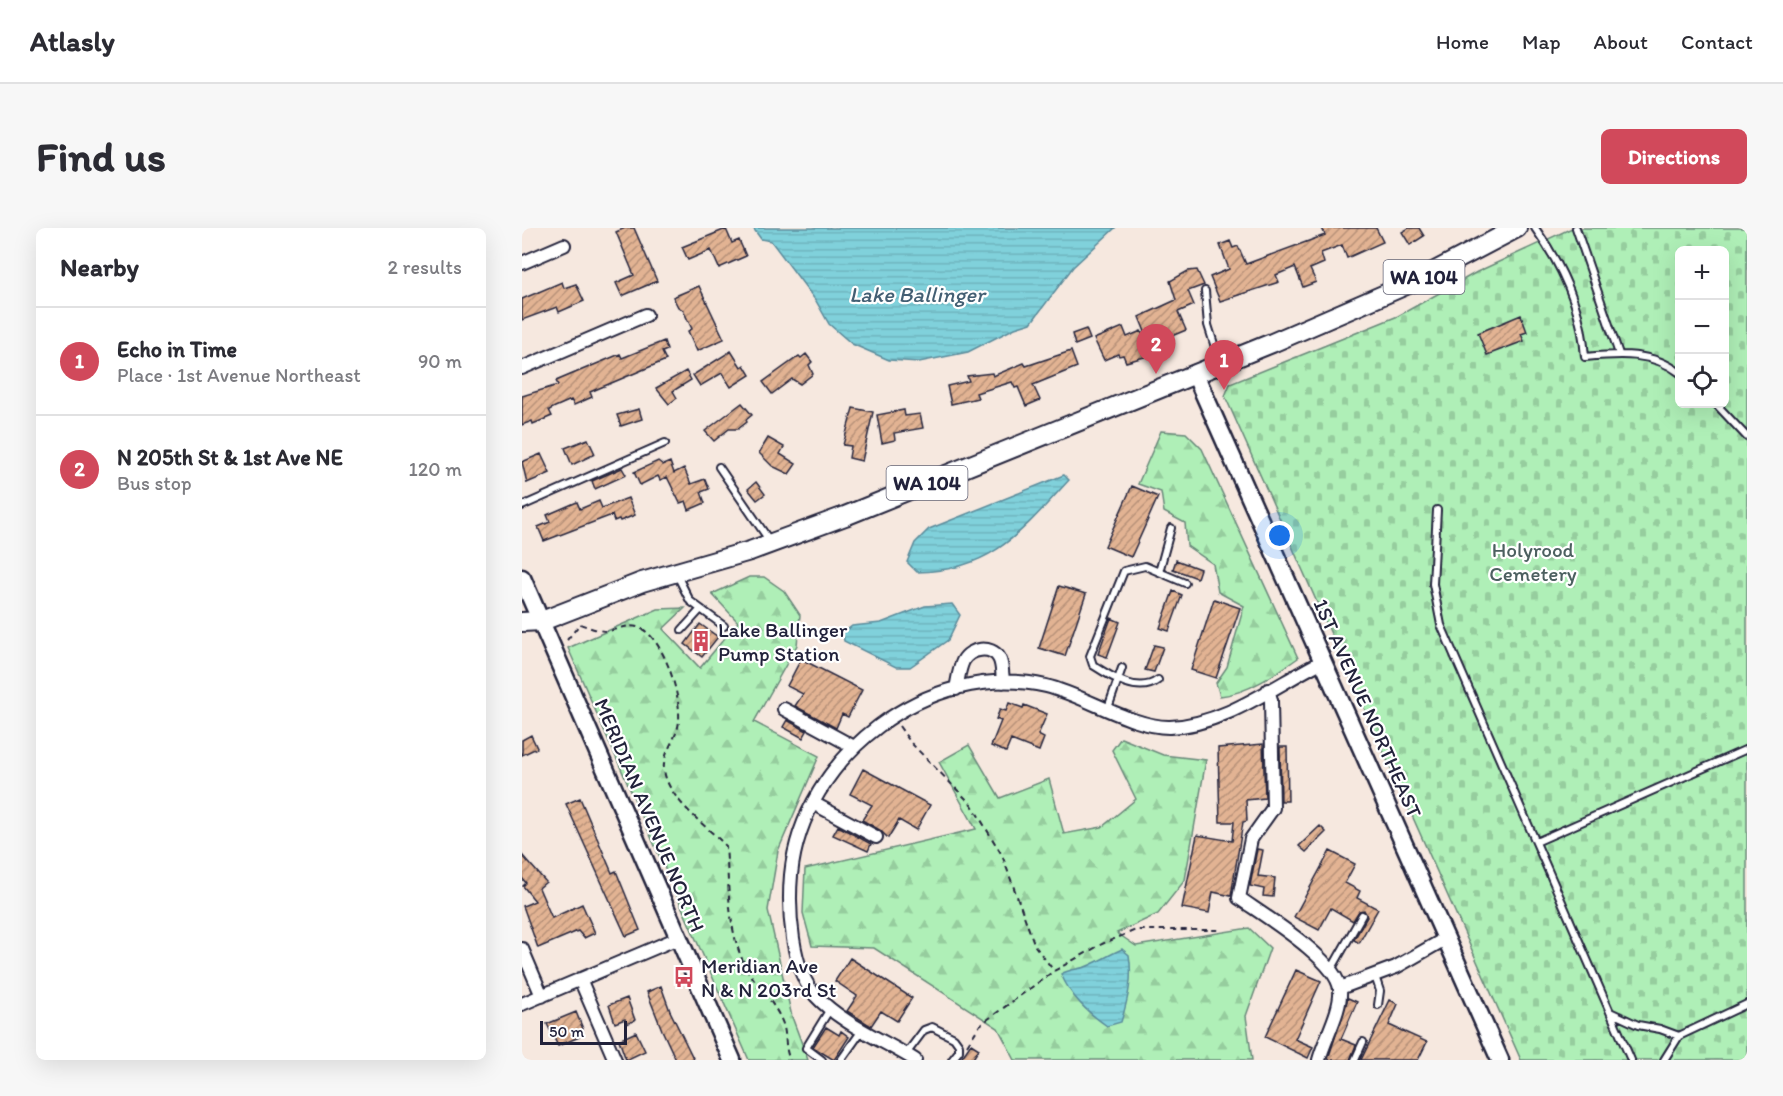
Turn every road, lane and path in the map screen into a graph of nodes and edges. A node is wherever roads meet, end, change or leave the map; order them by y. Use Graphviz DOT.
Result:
graph roads {
  1 [pos="1517,228"];
  2 [pos="1535,228"];
  3 [pos="1576,228"];
  4 [pos="564,245"];
  5 [pos="522,263"];
  6 [pos="1205,291"];
  7 [pos="646,315"];
  8 [pos="1619,354"];
  9 [pos="1220,364"];
  10 [pos="522,368"];
  11 [pos="1675,370"];
  12 [pos="1195,374"];
  13 [pos="1720,408"];
  14 [pos="1747,437"];
  15 [pos="665,443"];
  16 [pos="719,467"];
  17 [pos="522,506"];
  18 [pos="1437,510"];
  19 [pos="1171,528"];
  20 [pos="771,543"];
  21 [pos="1159,572"];
  22 [pos="676,573"];
  23 [pos="522,578"];
  24 [pos="1185,582"];
  25 [pos="700,609"];
  26 [pos="542,621"];
  27 [pos="522,622"];
  28 [pos="724,627"];
  29 [pos="682,630"];
  30 [pos="522,638"];
  31 [pos="567,640"];
  32 [pos="1323,661"];
  33 [pos="1122,668"];
  34 [pos="1158,680"];
  35 [pos="1117,681"];
  36 [pos="1003,682"];
  37 [pos="956,689"];
  38 [pos="1268,690"];
  39 [pos="1108,708"];
  40 [pos="784,710"];
  41 [pos="893,716"];
  42 [pos="854,747"];
  43 [pos="1747,749"];
  44 [pos="813,803"];
  45 [pos="876,837"];
  46 [pos="1536,842"];
  47 [pos="1362,915"];
  48 [pos="1220,930"];
  49 [pos="678,938"];
  50 [pos="1445,939"];
  51 [pos="522,949"];
  52 [pos="1331,970"];
  53 [pos="1054,971"];
  54 [pos="1375,976"];
  55 [pos="580,980"];
  56 [pos="1340,988"];
  57 [pos="542,996"];
  58 [pos="522,1004"];
  59 [pos="1747,1004"];
  60 [pos="1378,1005"];
  61 [pos="830,1009"];
  62 [pos="1610,1011"];
  63 [pos="863,1029"];
  64 [pos="1678,1036"];
  65 [pos="1363,1042"];
  66 [pos="962,1051"];
  67 [pos="911,1057"];
  68 [pos="615,1060"];
  69 [pos="732,1060"];
  70 [pos="790,1060"];
  71 [pos="822,1060"];
  72 [pos="841,1060"];
  73 [pos="952,1060"];
  74 [pos="1319,1060"];
  75 [pos="1355,1060"];
  76 [pos="1500,1060"];
  77 [pos="1631,1060"];
  78 [pos="1664,1060"];
  1 -- 9 [label="main road, WA 104"];
  2 -- 8 [label="lane"];
  3 -- 8 [label="lane"];
  4 -- 5 [label="street"];
  6 -- 9 [label="lane"];
  7 -- 10 [label="street"];
  8 -- 11 [label="lane"];
  9 -- 12 [label="main road, WA 104"];
  12 -- 20 [label="main road, WA 104"];
  12 -- 32 [label="street, 1ST AVENUE NORTHEAST"];
  13 -- 14 [label="lane"];
  15 -- 17 [label="lane"];
  16 -- 20 [label="lane"];
  18 -- 46 [label="lane"];
  19 -- 21 [label="lane"];
  20 -- 22 [label="main road, WA 104"];
  21 -- 24 [label="lane"];
  21 -- 35 [label="lane"];
  22 -- 25 [label="lane"];
  22 -- 26 [label="main road, WA 104"];
  23 -- 26 [label="street, MERIDIAN AVENUE NORTH"];
  25 -- 28 [label="lane"];
  25 -- 29 [label="lane"];
  26 -- 27 [label="main road, WA 104"];
  26 -- 30 [label="main road, WA 104"];
  26 -- 49 [label="street, MERIDIAN AVENUE NORTH"];
  31 -- 70 [label="path"];
  32 -- 38 [label="street"];
  32 -- 50 [label="street, 1ST AVENUE NORTHEAST"];
  33 -- 35 [label="lane"];
  34 -- 35 [label="lane"];
  35 -- 39 [label="lane"];
  36 -- 37 [label="street"];
  36 -- 37 [label="street"];
  36 -- 39 [label="street"];
  37 -- 41 [label="street"];
  38 -- 39 [label="street"];
  38 -- 52 [label="street"];
  40 -- 42 [label="street"];
  41 -- 42 [label="street"];
  41 -- 53 [label="path"];
  42 -- 44 [label="street"];
  43 -- 46 [label="lane"];
  44 -- 45 [label="street"];
  44 -- 61 [label="street"];
  46 -- 62 [label="lane"];
  47 -- 52 [label="lane"];
  48 -- 53 [label="path"];
  49 -- 55 [label="street"];
  49 -- 69 [label="street, MERIDIAN AVENUE NORTH"];
  50 -- 54 [label="street"];
  50 -- 76 [label="street, 1ST AVENUE NORTHEAST"];
  51 -- 57 [label="street"];
  52 -- 56 [label="street"];
  53 -- 66 [label="path"];
  54 -- 56 [label="street"];
  54 -- 60 [label="lane"];
  55 -- 57 [label="street"];
  55 -- 68 [label="street"];
  56 -- 74 [label="street"];
  57 -- 58 [label="street"];
  59 -- 64 [label="lane"];
  61 -- 63 [label="street"];
  61 -- 71 [label="lane"];
  62 -- 64 [label="lane"];
  62 -- 77 [label="lane"];
  63 -- 67 [label="street"];
  63 -- 72 [label="lane"];
  64 -- 78 [label="lane"];
  65 -- 75 [label="lane"];
  67 -- 73 [label="lane"];
}
